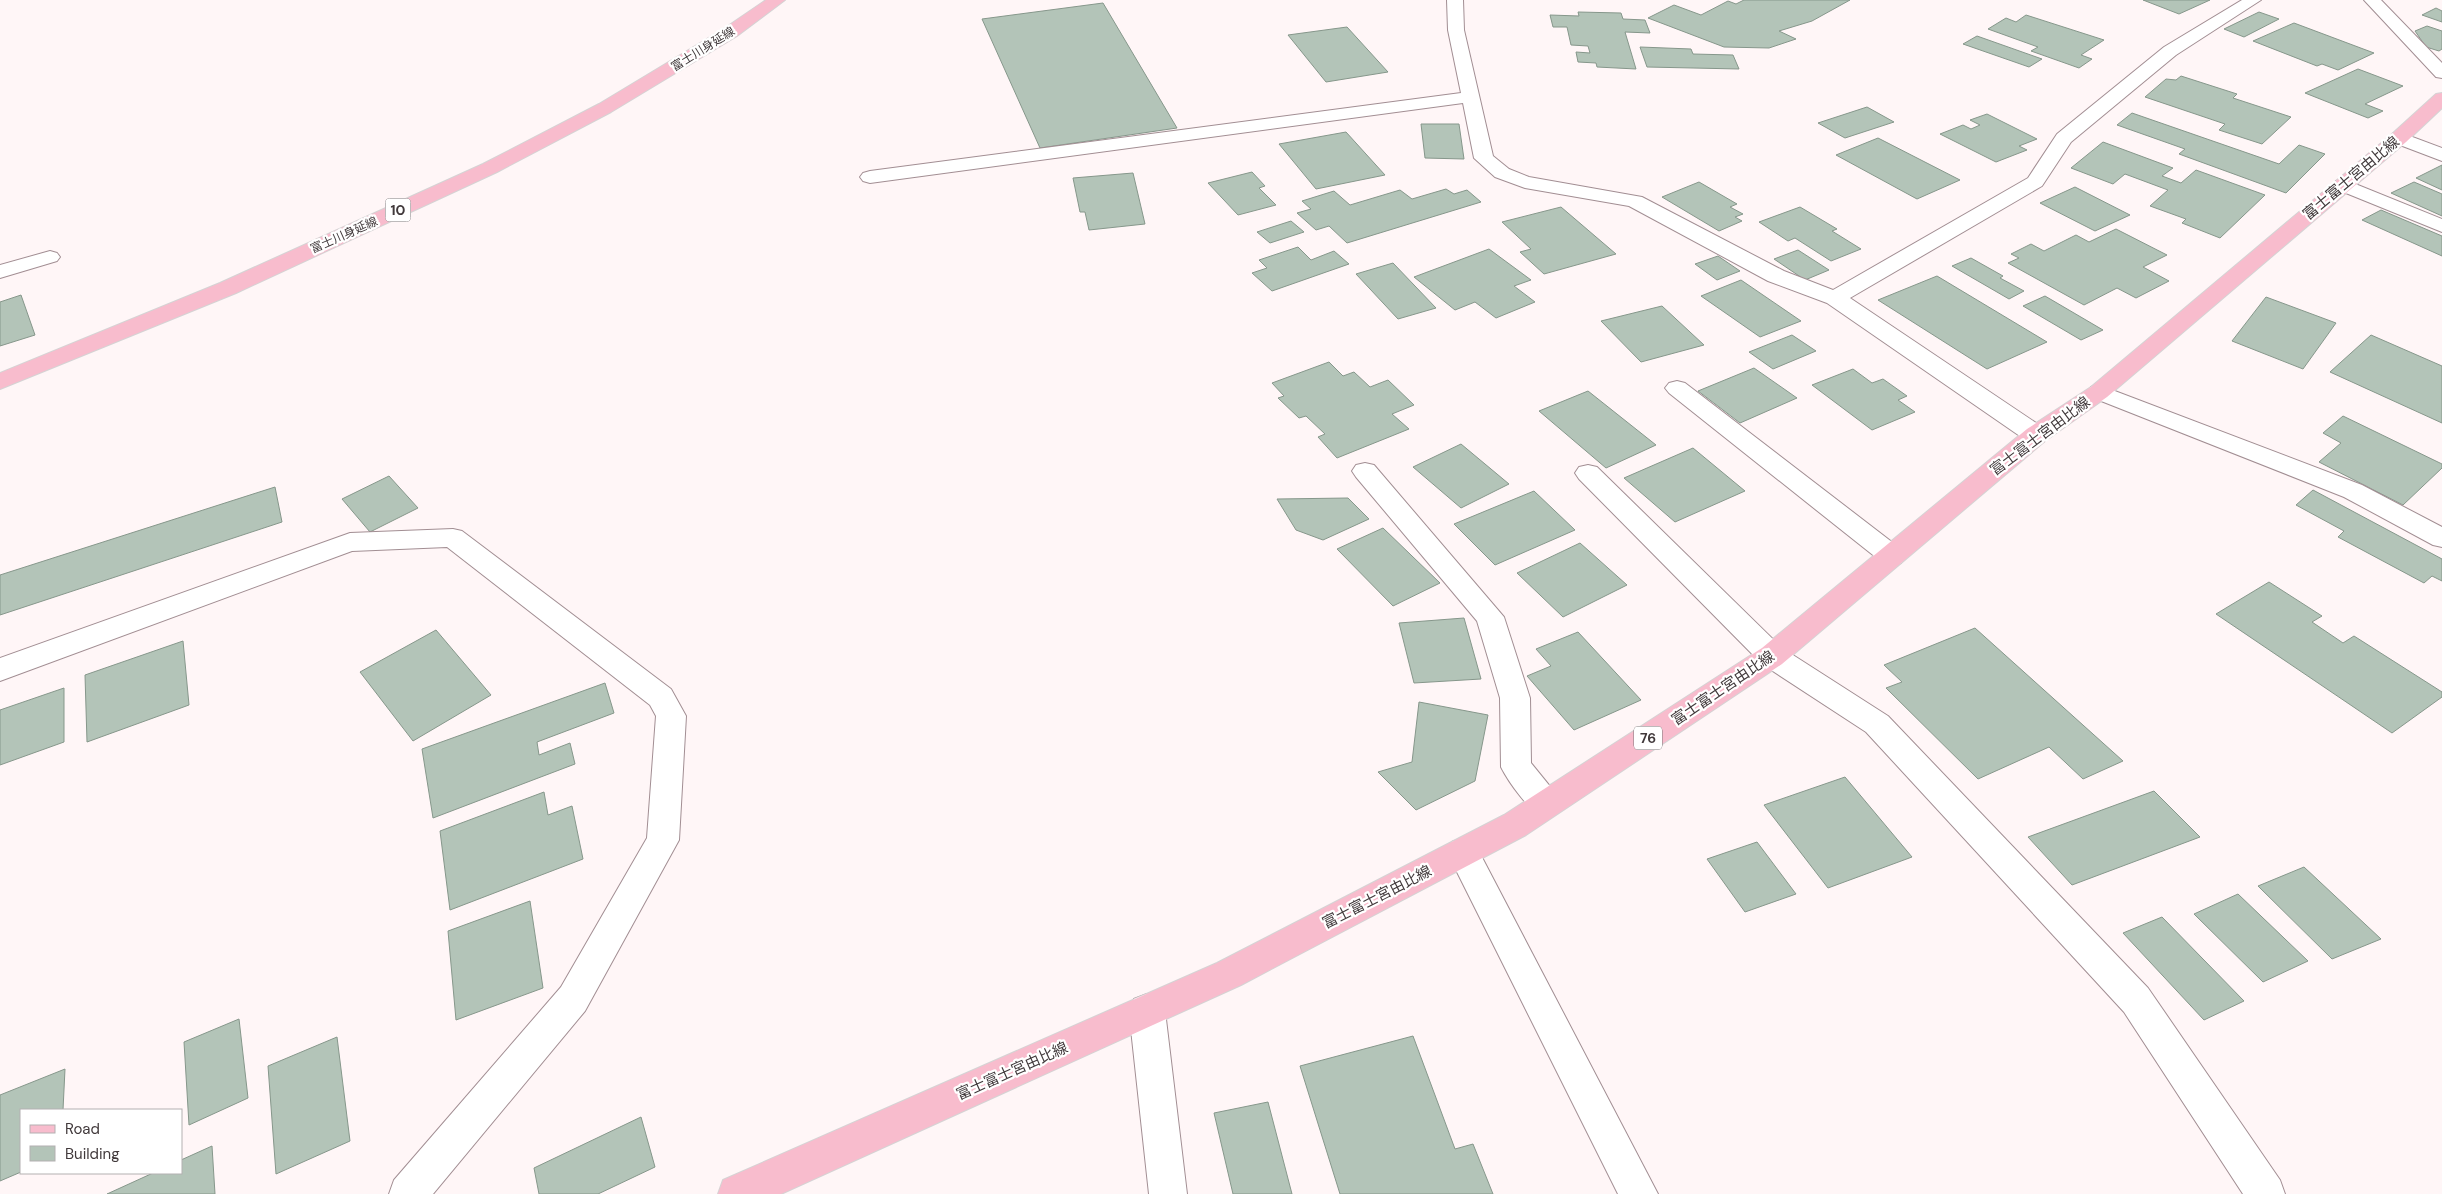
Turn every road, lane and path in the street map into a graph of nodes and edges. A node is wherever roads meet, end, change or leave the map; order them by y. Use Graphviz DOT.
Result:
graph roads {
  1 [pos="777,0"];
  2 [pos="1456,0"];
  3 [pos="2253,0"];
  4 [pos="2372,0"];
  5 [pos="2442,73"];
  6 [pos="1470,97"];
  7 [pos="2442,98"];
  8 [pos="2399,138"];
  9 [pos="2442,155"];
  10 [pos="870,177"];
  11 [pos="2343,185"];
  12 [pos="2442,226"];
  13 [pos="50,257"];
  14 [pos="0,272"];
  15 [pos="1835,298"];
  16 [pos="0,382"];
  17 [pos="1677,388"];
  18 [pos="2099,392"];
  19 [pos="2036,435"];
  20 [pos="1365,471"];
  21 [pos="1588,473"];
  22 [pos="2442,538"];
  23 [pos="1892,556"];
  24 [pos="1772,656"];
  25 [pos="0,670"];
  26 [pos="1546,804"];
  27 [pos="1464,852"];
  28 [pos="1147,1011"];
  29 [pos="408,1194"];
  30 [pos="737,1194"];
  31 [pos="1168,1194"];
  32 [pos="1639,1194"];
  33 [pos="2266,1194"];
  1 -- 16 [label="main road, 富士川身延線 / 10"];
  2 -- 6 [label="street"];
  3 -- 15 [label="street"];
  4 -- 5 [label="street"];
  6 -- 10 [label="street"];
  6 -- 15 [label="street"];
  7 -- 8 [label="main road, 富士富士宮由比線 / 76"];
  8 -- 9 [label="street"];
  8 -- 11 [label="main road, 富士富士宮由比線 / 76"];
  11 -- 12 [label="street"];
  11 -- 18 [label="main road, 富士富士宮由比線 / 76"];
  13 -- 14 [label="street"];
  15 -- 19 [label="street"];
  17 -- 23 [label="street"];
  18 -- 19 [label="main road, 富士富士宮由比線 / 76"];
  18 -- 22 [label="street"];
  19 -- 23 [label="main road, 富士富士宮由比線 / 76"];
  20 -- 26 [label="street"];
  21 -- 24 [label="street"];
  23 -- 24 [label="main road, 富士富士宮由比線 / 76"];
  24 -- 26 [label="main road, 富士富士宮由比線 / 76"];
  24 -- 33 [label="street"];
  25 -- 29 [label="street"];
  26 -- 27 [label="main road, 富士富士宮由比線 / 76"];
  27 -- 28 [label="main road, 富士富士宮由比線 / 76"];
  27 -- 32 [label="street"];
  28 -- 30 [label="main road, 富士富士宮由比線 / 76"];
  28 -- 31 [label="street"];
}
